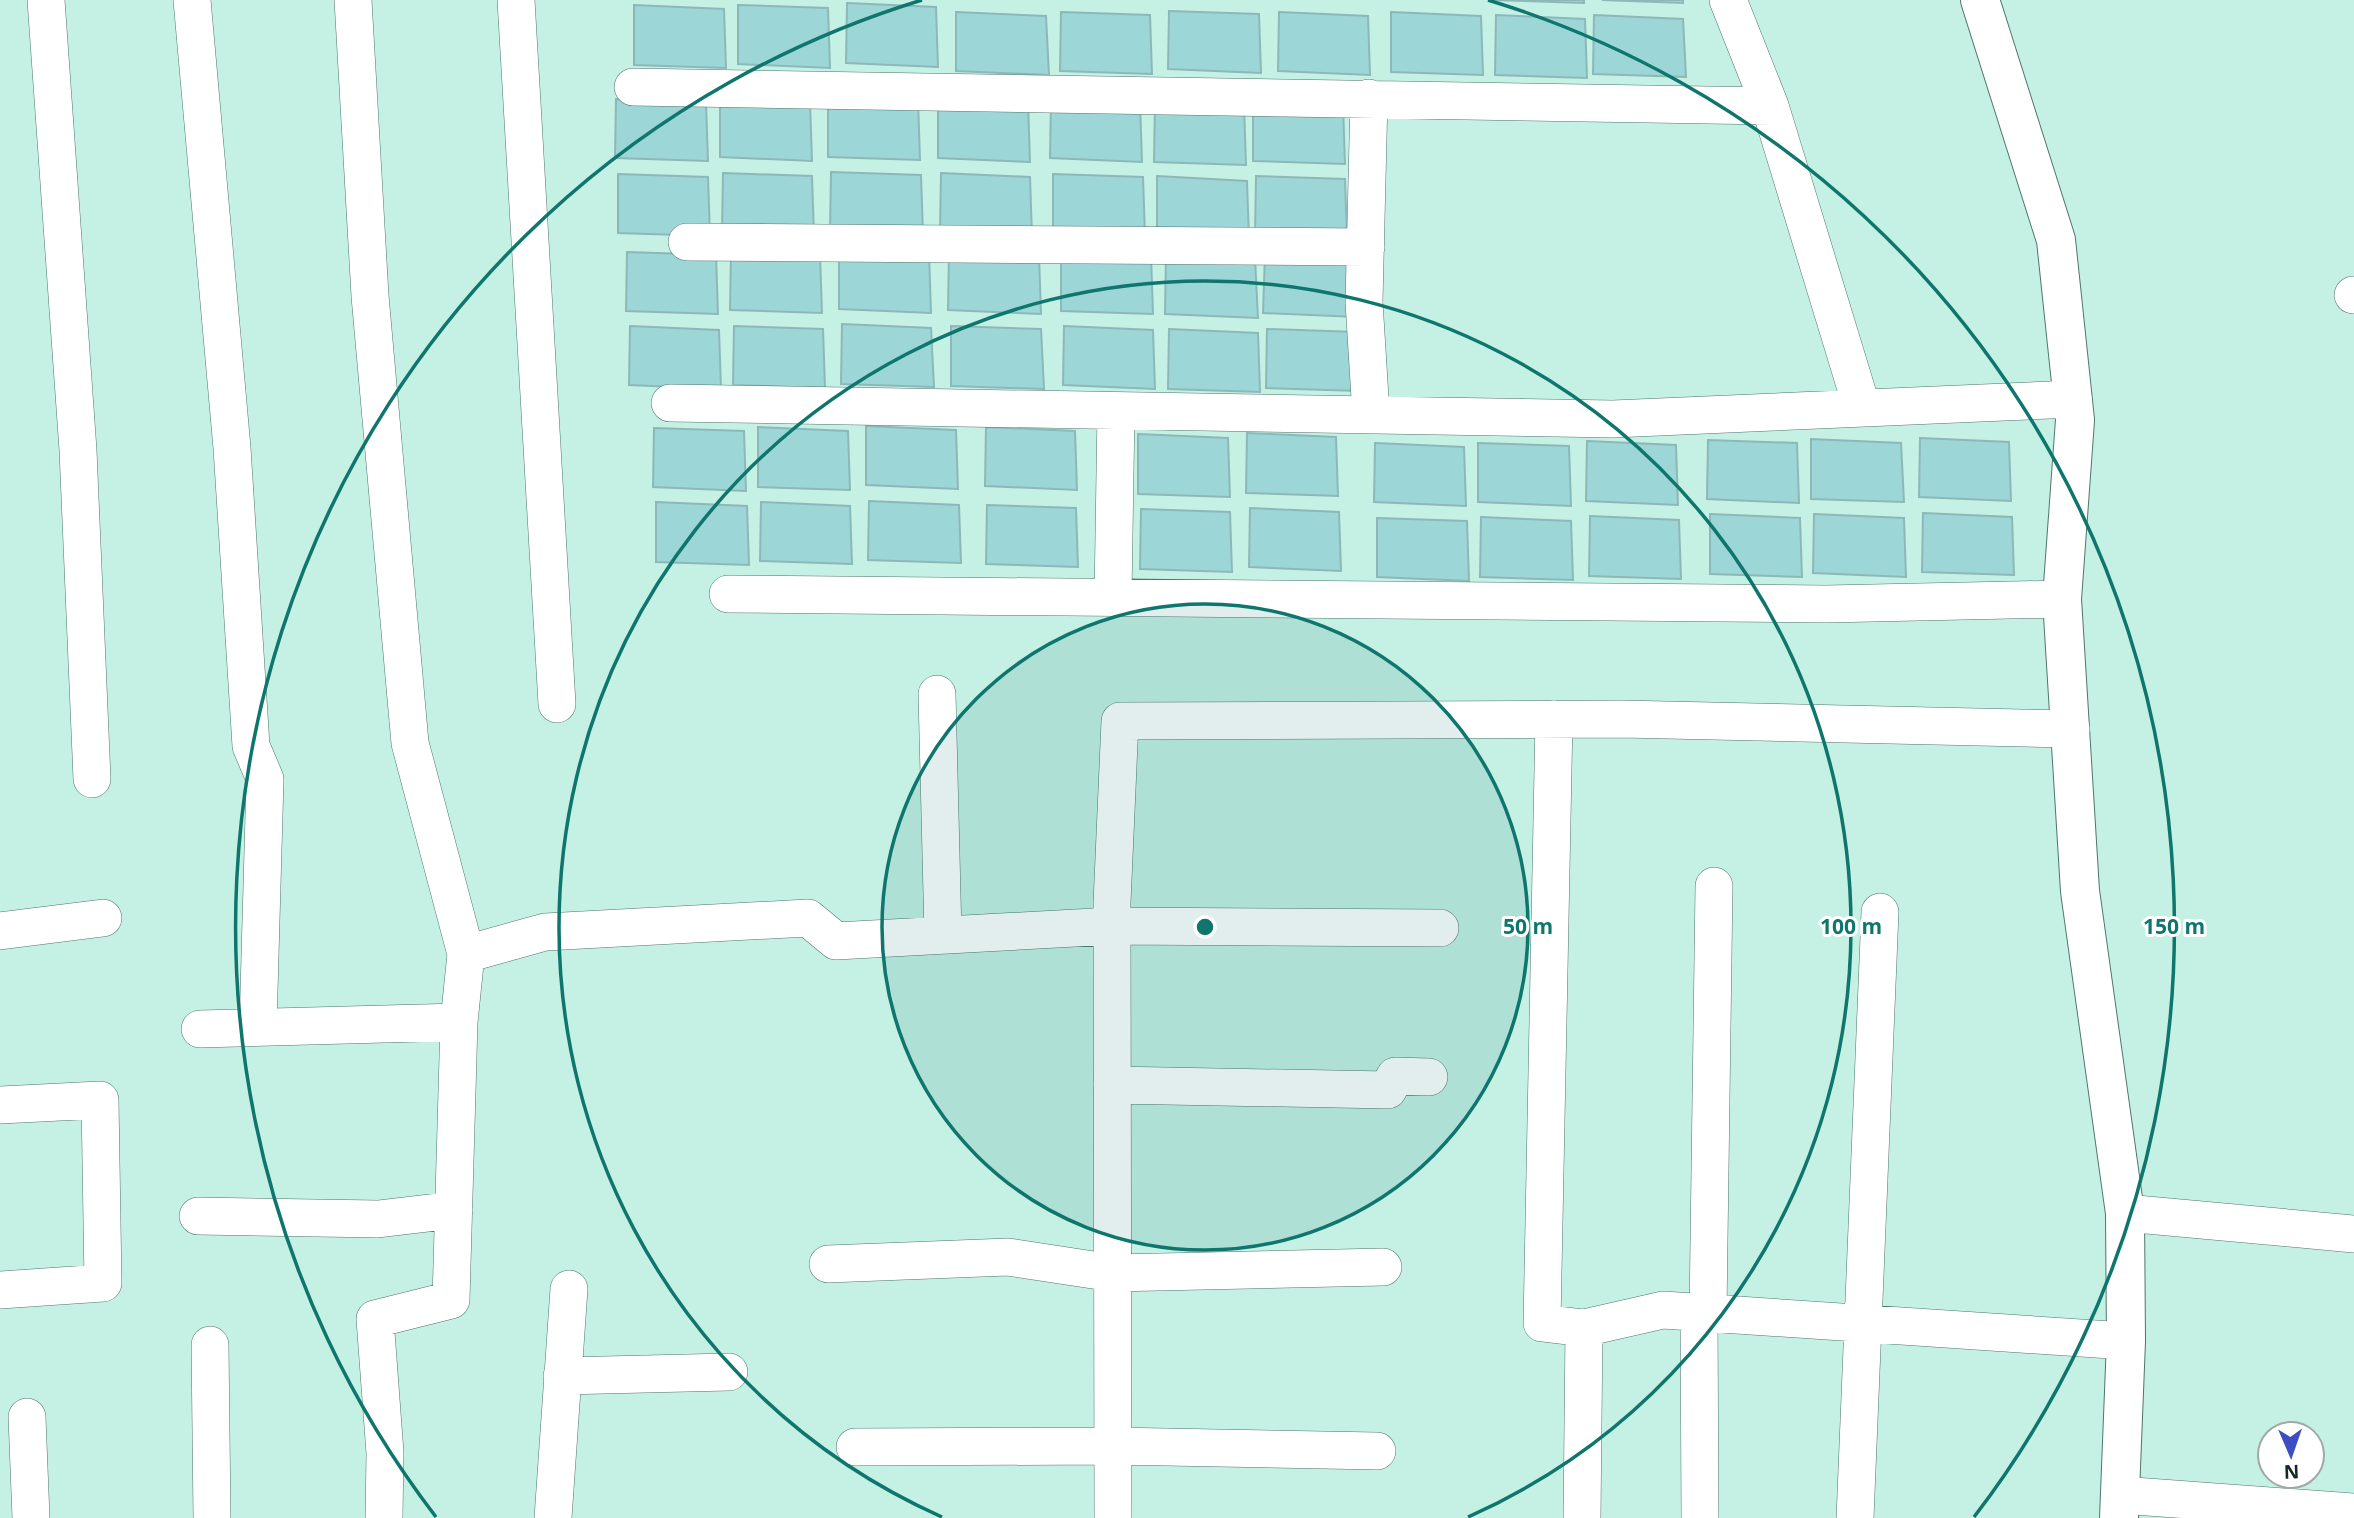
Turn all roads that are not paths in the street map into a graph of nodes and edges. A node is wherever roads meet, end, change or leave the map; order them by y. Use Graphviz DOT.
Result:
graph roads {
  1 [pos="46,0"];
  2 [pos="192,0"];
  3 [pos="353,0"];
  4 [pos="516,0"];
  5 [pos="1728,0"];
  6 [pos="1980,0"];
  7 [pos="633,87"];
  8 [pos="1369,97"];
  9 [pos="1770,106"];
  10 [pos="687,242"];
  11 [pos="1366,247"];
  12 [pos="2073,399"];
  13 [pos="670,403"];
  14 [pos="1862,408"];
  15 [pos="1116,411"];
  16 [pos="1371,414"];
  17 [pos="728,594"];
  18 [pos="1113,597"];
  19 [pos="2062,599"];
  20 [pos="937,694"];
  21 [pos="557,704"];
  22 [pos="1554,719"];
  23 [pos="2071,729"];
  24 [pos="92,779"];
  25 [pos="1714,886"];
  26 [pos="1880,912"];
  27 [pos="103,918"];
  28 [pos="1112,926"];
  29 [pos="1440,928"];
  30 [pos="0,931"];
  31 [pos="943,935"];
  32 [pos="466,954"];
  33 [pos="459,1022"];
  34 [pos="258,1027"];
  35 [pos="201,1029"];
  36 [pos="1429,1077"];
  37 [pos="1112,1085"];
  38 [pos="0,1105"];
  39 [pos="454,1210"];
  40 [pos="2125,1213"];
  41 [pos="198,1216"];
  42 [pos="2354,1234"];
  43 [pos="828,1264"];
  44 [pos="1383,1267"];
  45 [pos="1113,1273"];
  46 [pos="569,1289"];
  47 [pos="0,1290"];
  48 [pos="1703,1313"];
  49 [pos="1864,1323"];
  50 [pos="1584,1328"];
  51 [pos="2126,1341"];
  52 [pos="210,1345"];
  53 [pos="729,1372"];
  54 [pos="562,1376"];
  55 [pos="27,1417"];
  56 [pos="1113,1446"];
  57 [pos="855,1447"];
  58 [pos="1377,1451"];
  59 [pos="2120,1507"];
  60 [pos="2354,1512"];
  61 [pos="31,1518"];
  62 [pos="212,1518"];
  63 [pos="383,1518"];
  64 [pos="553,1518"];
  65 [pos="1113,1518"];
  66 [pos="1582,1518"];
  67 [pos="1700,1518"];
  68 [pos="1855,1518"];
  1 -- 24 [label="street"];
  2 -- 34 [label="street"];
  3 -- 32 [label="street"];
  4 -- 21 [label="street"];
  5 -- 9 [label="street"];
  6 -- 12 [label="street"];
  7 -- 8 [label="street"];
  8 -- 9 [label="street"];
  8 -- 11 [label="street"];
  9 -- 14 [label="street"];
  10 -- 11 [label="street"];
  11 -- 16 [label="street"];
  12 -- 14 [label="street"];
  12 -- 19 [label="street"];
  13 -- 15 [label="street"];
  14 -- 16 [label="street"];
  15 -- 16 [label="street"];
  15 -- 18 [label="street"];
  17 -- 18 [label="street"];
  18 -- 19 [label="street"];
  19 -- 23 [label="street"];
  20 -- 31 [label="street"];
  22 -- 23 [label="street"];
  22 -- 28 [label="street"];
  22 -- 50 [label="street"];
  23 -- 40 [label="street"];
  25 -- 48 [label="street"];
  26 -- 49 [label="street"];
  27 -- 30 [label="street"];
  28 -- 29 [label="street"];
  28 -- 31 [label="street"];
  28 -- 37 [label="street"];
  31 -- 32 [label="street"];
  32 -- 33 [label="street"];
  33 -- 34 [label="street"];
  33 -- 39 [label="street"];
  34 -- 35 [label="street"];
  36 -- 37 [label="street"];
  37 -- 45 [label="street"];
  38 -- 47 [label="street"];
  39 -- 41 [label="street"];
  39 -- 63 [label="street"];
  40 -- 42 [label="street"];
  40 -- 51 [label="street"];
  43 -- 45 [label="street"];
  44 -- 45 [label="street"];
  45 -- 56 [label="street"];
  46 -- 54 [label="street"];
  48 -- 49 [label="street"];
  48 -- 50 [label="street"];
  48 -- 67 [label="street"];
  49 -- 51 [label="street"];
  49 -- 68 [label="street"];
  50 -- 66 [label="street"];
  51 -- 59 [label="street"];
  52 -- 62 [label="street"];
  53 -- 54 [label="street"];
  54 -- 64 [label="street"];
  55 -- 61 [label="street"];
  56 -- 57 [label="street"];
  56 -- 58 [label="street"];
  56 -- 65 [label="street"];
  59 -- 60 [label="street"];
}
